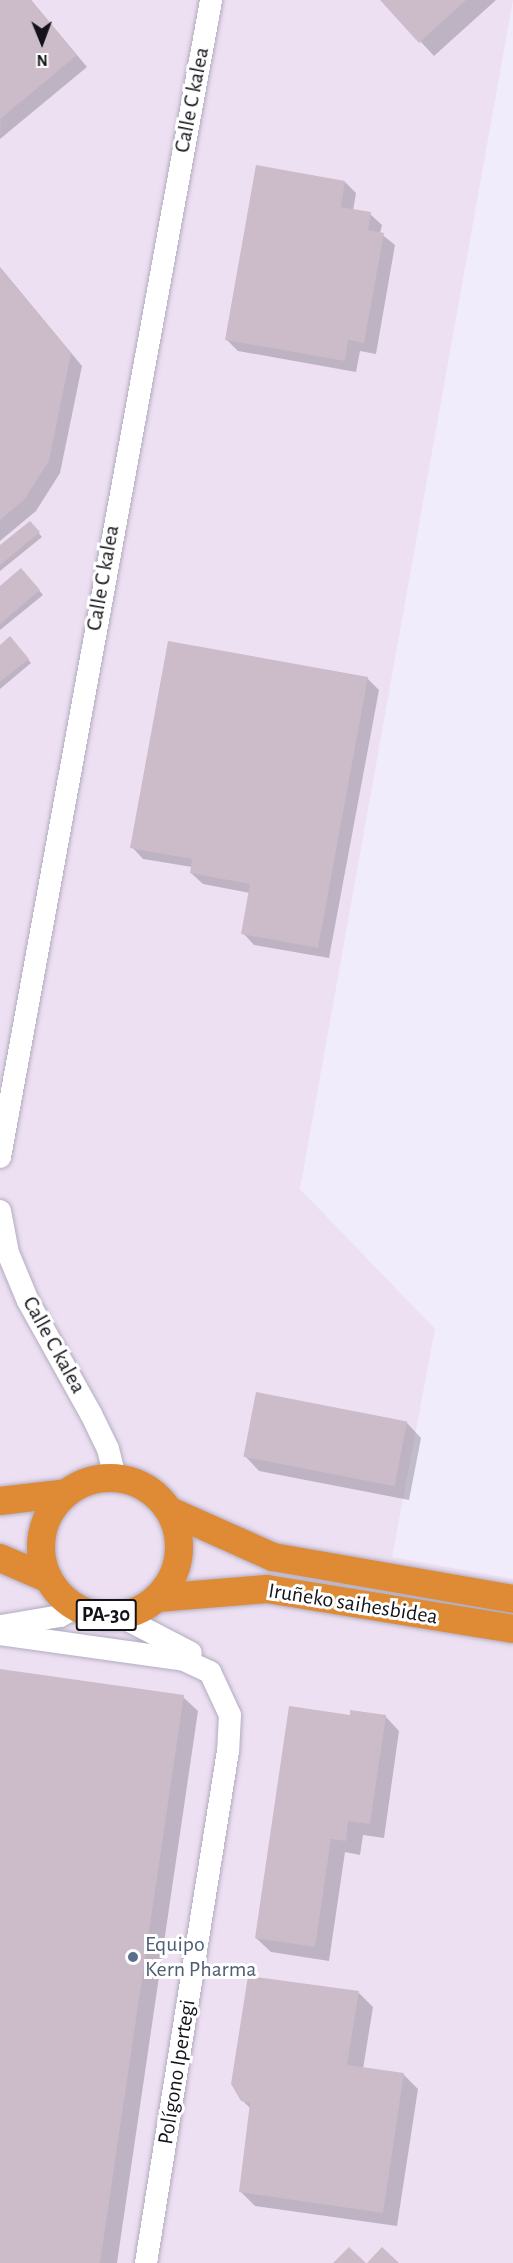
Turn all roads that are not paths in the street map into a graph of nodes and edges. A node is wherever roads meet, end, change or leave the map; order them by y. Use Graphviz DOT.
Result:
graph roads {
  1 [pos="211,0"];
  2 [pos="0,1156"];
  3 [pos="0,1210"];
  4 [pos="115,1478"];
  5 [pos="67,1493"];
  6 [pos="0,1501"];
  7 [pos="170,1511"];
  8 [pos="0,1558"];
  9 [pos="49,1579"];
  10 [pos="157,1598"];
  11 [pos="513,1599"];
  12 [pos="77,1607"];
  13 [pos="118,1615"];
  14 [pos="0,1626"];
  15 [pos="513,1629"];
  16 [pos="0,1634"];
  17 [pos="210,1672"];
  18 [pos="146,2263"];
  1 -- 2 [label="street, Calle C kalea"];
  3 -- 4 [label="street, Calle C kalea"];
  4 -- 5 [label="highway, PA-30"];
  4 -- 7 [label="highway, PA-30"];
  5 -- 6 [label="highway, PA-30"];
  5 -- 9 [label="highway, PA-30"];
  7 -- 10 [label="highway, PA-30"];
  7 -- 11 [label="highway, Iruñeko saihesbidea / PA-30"];
  8 -- 9 [label="highway, PA-30"];
  9 -- 12 [label="highway, PA-30"];
  10 -- 13 [label="highway, PA-30"];
  10 -- 15 [label="highway, Iruñeko saihesbidea / PA-30"];
  12 -- 13 [label="highway, PA-30"];
  12 -- 14 [label="street"];
  13 -- 17 [label="street, Polígono Ipertegi"];
  16 -- 17 [label="street"];
  17 -- 18 [label="street, Polígono Ipertegi"];
}
